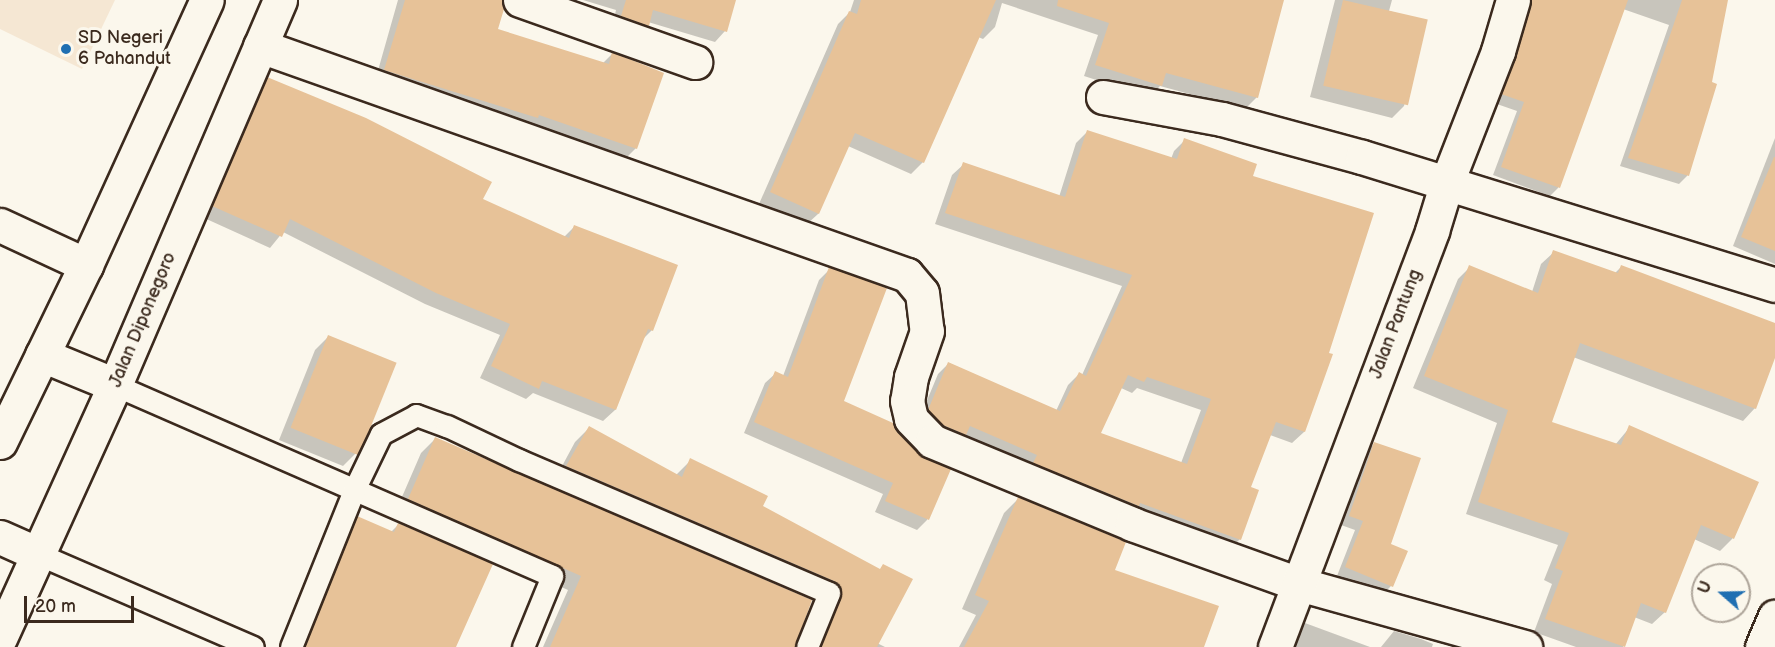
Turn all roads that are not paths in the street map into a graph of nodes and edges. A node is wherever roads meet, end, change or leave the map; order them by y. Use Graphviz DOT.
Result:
graph roads {
  1 [pos="207,0"];
  2 [pos="280,0"];
  3 [pos="520,0"];
  4 [pos="1513,0"];
  5 [pos="260,46"];
  6 [pos="695,62"];
  7 [pos="1103,97"];
  8 [pos="1447,182"];
  9 [pos="0,225"];
  10 [pos="86,265"];
  11 [pos="1775,285"];
  12 [pos="42,356"];
  13 [pos="115,385"];
  14 [pos="0,442"];
  15 [pos="354,490"];
  16 [pos="0,537"];
  17 [pos="38,554"];
  18 [pos="1299,584"];
  19 [pos="1775,617"];
  20 [pos="0,638"];
  21 [pos="253,647"];
  22 [pos="291,647"];
  23 [pos="523,647"];
  24 [pos="807,647"];
  25 [pos="1275,647"];
  26 [pos="1525,647"];
  27 [pos="1762,647"];
  1 -- 10 [label="street"];
  2 -- 5 [label="street, Jalan Diponegoro"];
  3 -- 6 [label="street"];
  4 -- 8 [label="street, Jalan Pantung"];
  5 -- 13 [label="street, Jalan Diponegoro"];
  5 -- 18 [label="street"];
  7 -- 8 [label="street"];
  8 -- 11 [label="street"];
  8 -- 18 [label="street, Jalan Pantung"];
  9 -- 10 [label="street"];
  10 -- 12 [label="street"];
  12 -- 13 [label="street"];
  12 -- 14 [label="street"];
  13 -- 15 [label="lane"];
  13 -- 17 [label="street, Jalan Diponegoro"];
  15 -- 22 [label="lane"];
  15 -- 23 [label="lane"];
  15 -- 24 [label="lane"];
  16 -- 17 [label="street"];
  17 -- 20 [label="street, Jalan Diponegoro"];
  17 -- 21 [label="lane"];
  18 -- 25 [label="street, Jalan Pantung"];
  18 -- 26 [label="street"];
  19 -- 27 [label="street"];
}
